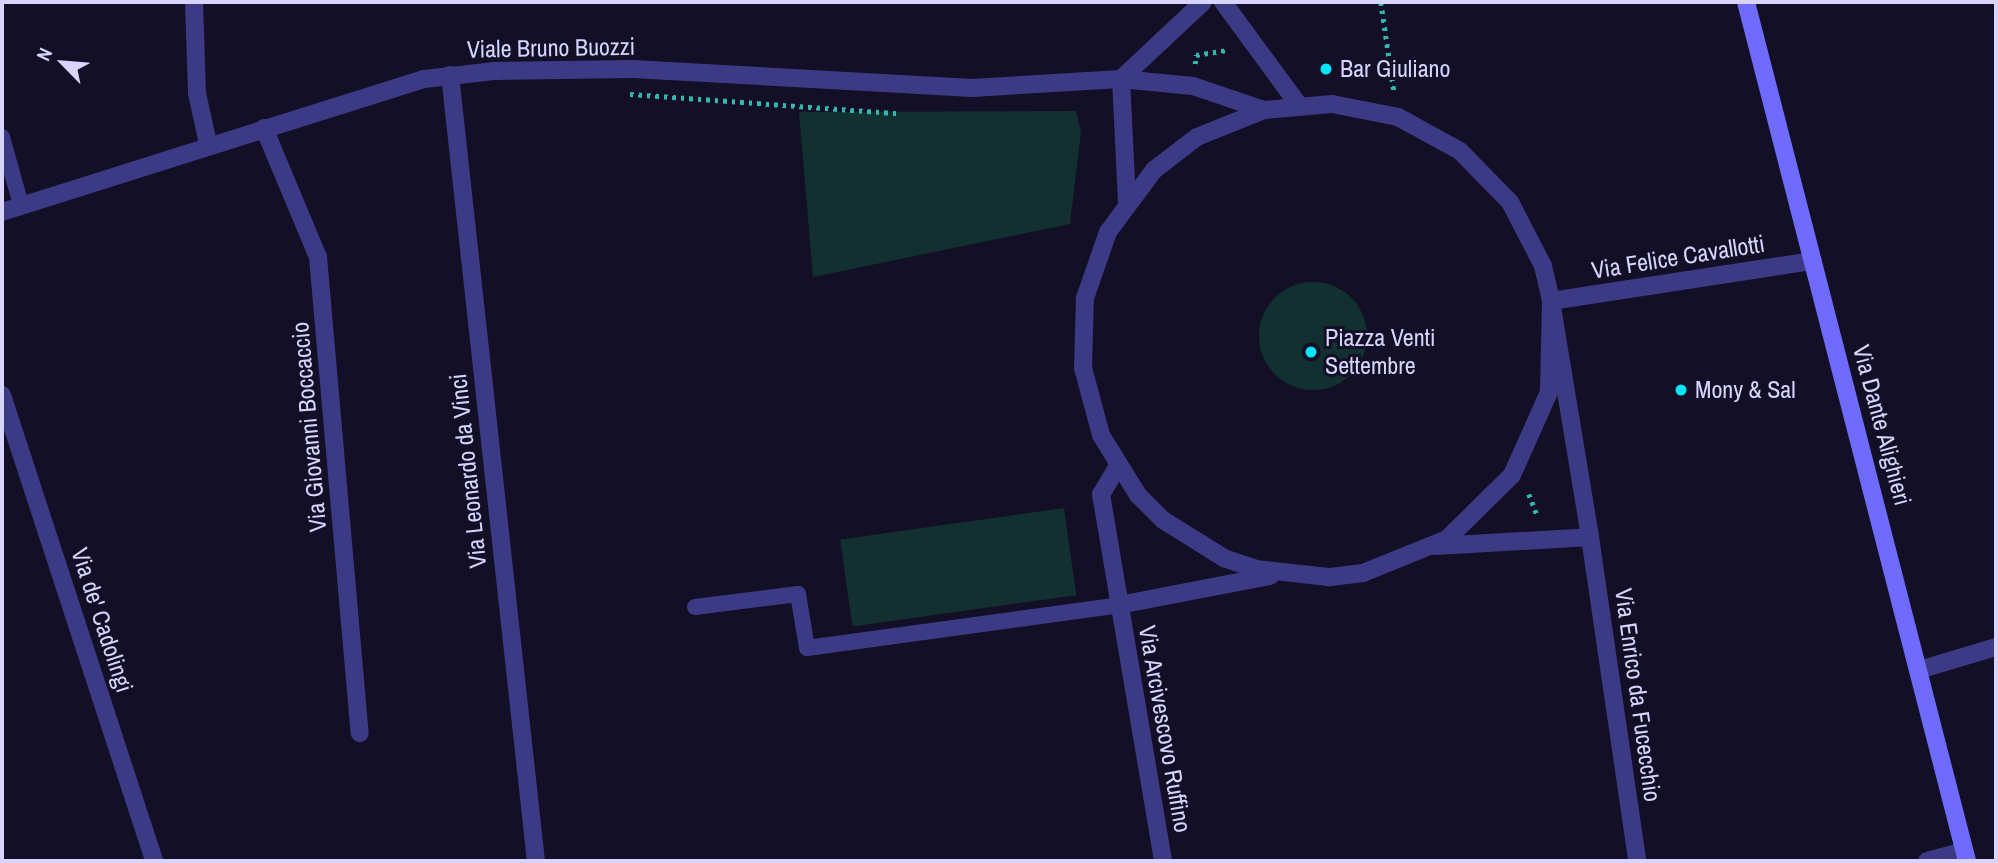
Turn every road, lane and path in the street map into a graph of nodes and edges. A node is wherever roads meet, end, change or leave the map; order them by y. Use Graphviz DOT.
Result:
graph roads {
  1 [pos="194,2"];
  2 [pos="1203,2"];
  3 [pos="1223,2"];
  4 [pos="1381,2"];
  5 [pos="1746,2"];
  6 [pos="1236,48"];
  7 [pos="1195,65"];
  8 [pos="450,75"];
  9 [pos="1121,79"];
  10 [pos="631,92"];
  11 [pos="1298,104"];
  12 [pos="1265,110"];
  13 [pos="897,113"];
  14 [pos="1398,117"];
  15 [pos="264,128"];
  16 [pos="2,137"];
  17 [pos="208,144"];
  18 [pos="1126,202"];
  19 [pos="22,205"];
  20 [pos="2,212"];
  21 [pos="1813,261"];
  22 [pos="1551,301"];
  23 [pos="2,395"];
  24 [pos="1118,466"];
  25 [pos="1590,537"];
  26 [pos="1436,546"];
  27 [pos="1279,574"];
  28 [pos="1119,605"];
  29 [pos="695,607"];
  30 [pos="1996,647"];
  31 [pos="1919,670"];
  32 [pos="360,733"];
  33 [pos="1966,856"];
  34 [pos="154,861"];
  35 [pos="536,861"];
  36 [pos="1163,861"];
  37 [pos="1637,861"];
  38 [pos="1927,861"];
  1 -- 17 [label="street"];
  2 -- 9 [label="street"];
  3 -- 11 [label="street"];
  4 -- 14 [label="path"];
  5 -- 21 [label="street, Via Dante Alighieri"];
  6 -- 7 [label="path"];
  8 -- 9 [label="street, Viale Bruno Buozzi"];
  8 -- 15 [label="street, Viale Bruno Buozzi"];
  8 -- 35 [label="street, Via Leonardo da Vinci"];
  9 -- 12 [label="street"];
  9 -- 18 [label="street"];
  10 -- 13 [label="path"];
  11 -- 12 [label="street"];
  11 -- 14 [label="street"];
  12 -- 18 [label="street"];
  14 -- 22 [label="street"];
  15 -- 17 [label="street, Viale Bruno Buozzi"];
  15 -- 32 [label="street, Via Giovanni Boccaccio"];
  16 -- 19 [label="lane"];
  17 -- 19 [label="street, Viale Bruno Buozzi"];
  18 -- 24 [label="street"];
  19 -- 20 [label="street, Viale Bruno Buozzi"];
  21 -- 22 [label="street, Via Felice Cavallotti"];
  21 -- 31 [label="street, Via Dante Alighieri"];
  22 -- 25 [label="street"];
  22 -- 26 [label="street"];
  23 -- 34 [label="street, Via de' Cadolingi"];
  24 -- 27 [label="street"];
  24 -- 28 [label="street"];
  25 -- 26 [label="street"];
  25 -- 37 [label="street, Via Enrico da Fucecchio"];
  26 -- 27 [label="street"];
  27 -- 28 [label="street"];
  28 -- 29 [label="lane"];
  28 -- 36 [label="street, Via Arcivescovo Ruffino"];
  30 -- 31 [label="street"];
  31 -- 33 [label="street, Via Dante Alighieri"];
  33 -- 38 [label="street"];
}
